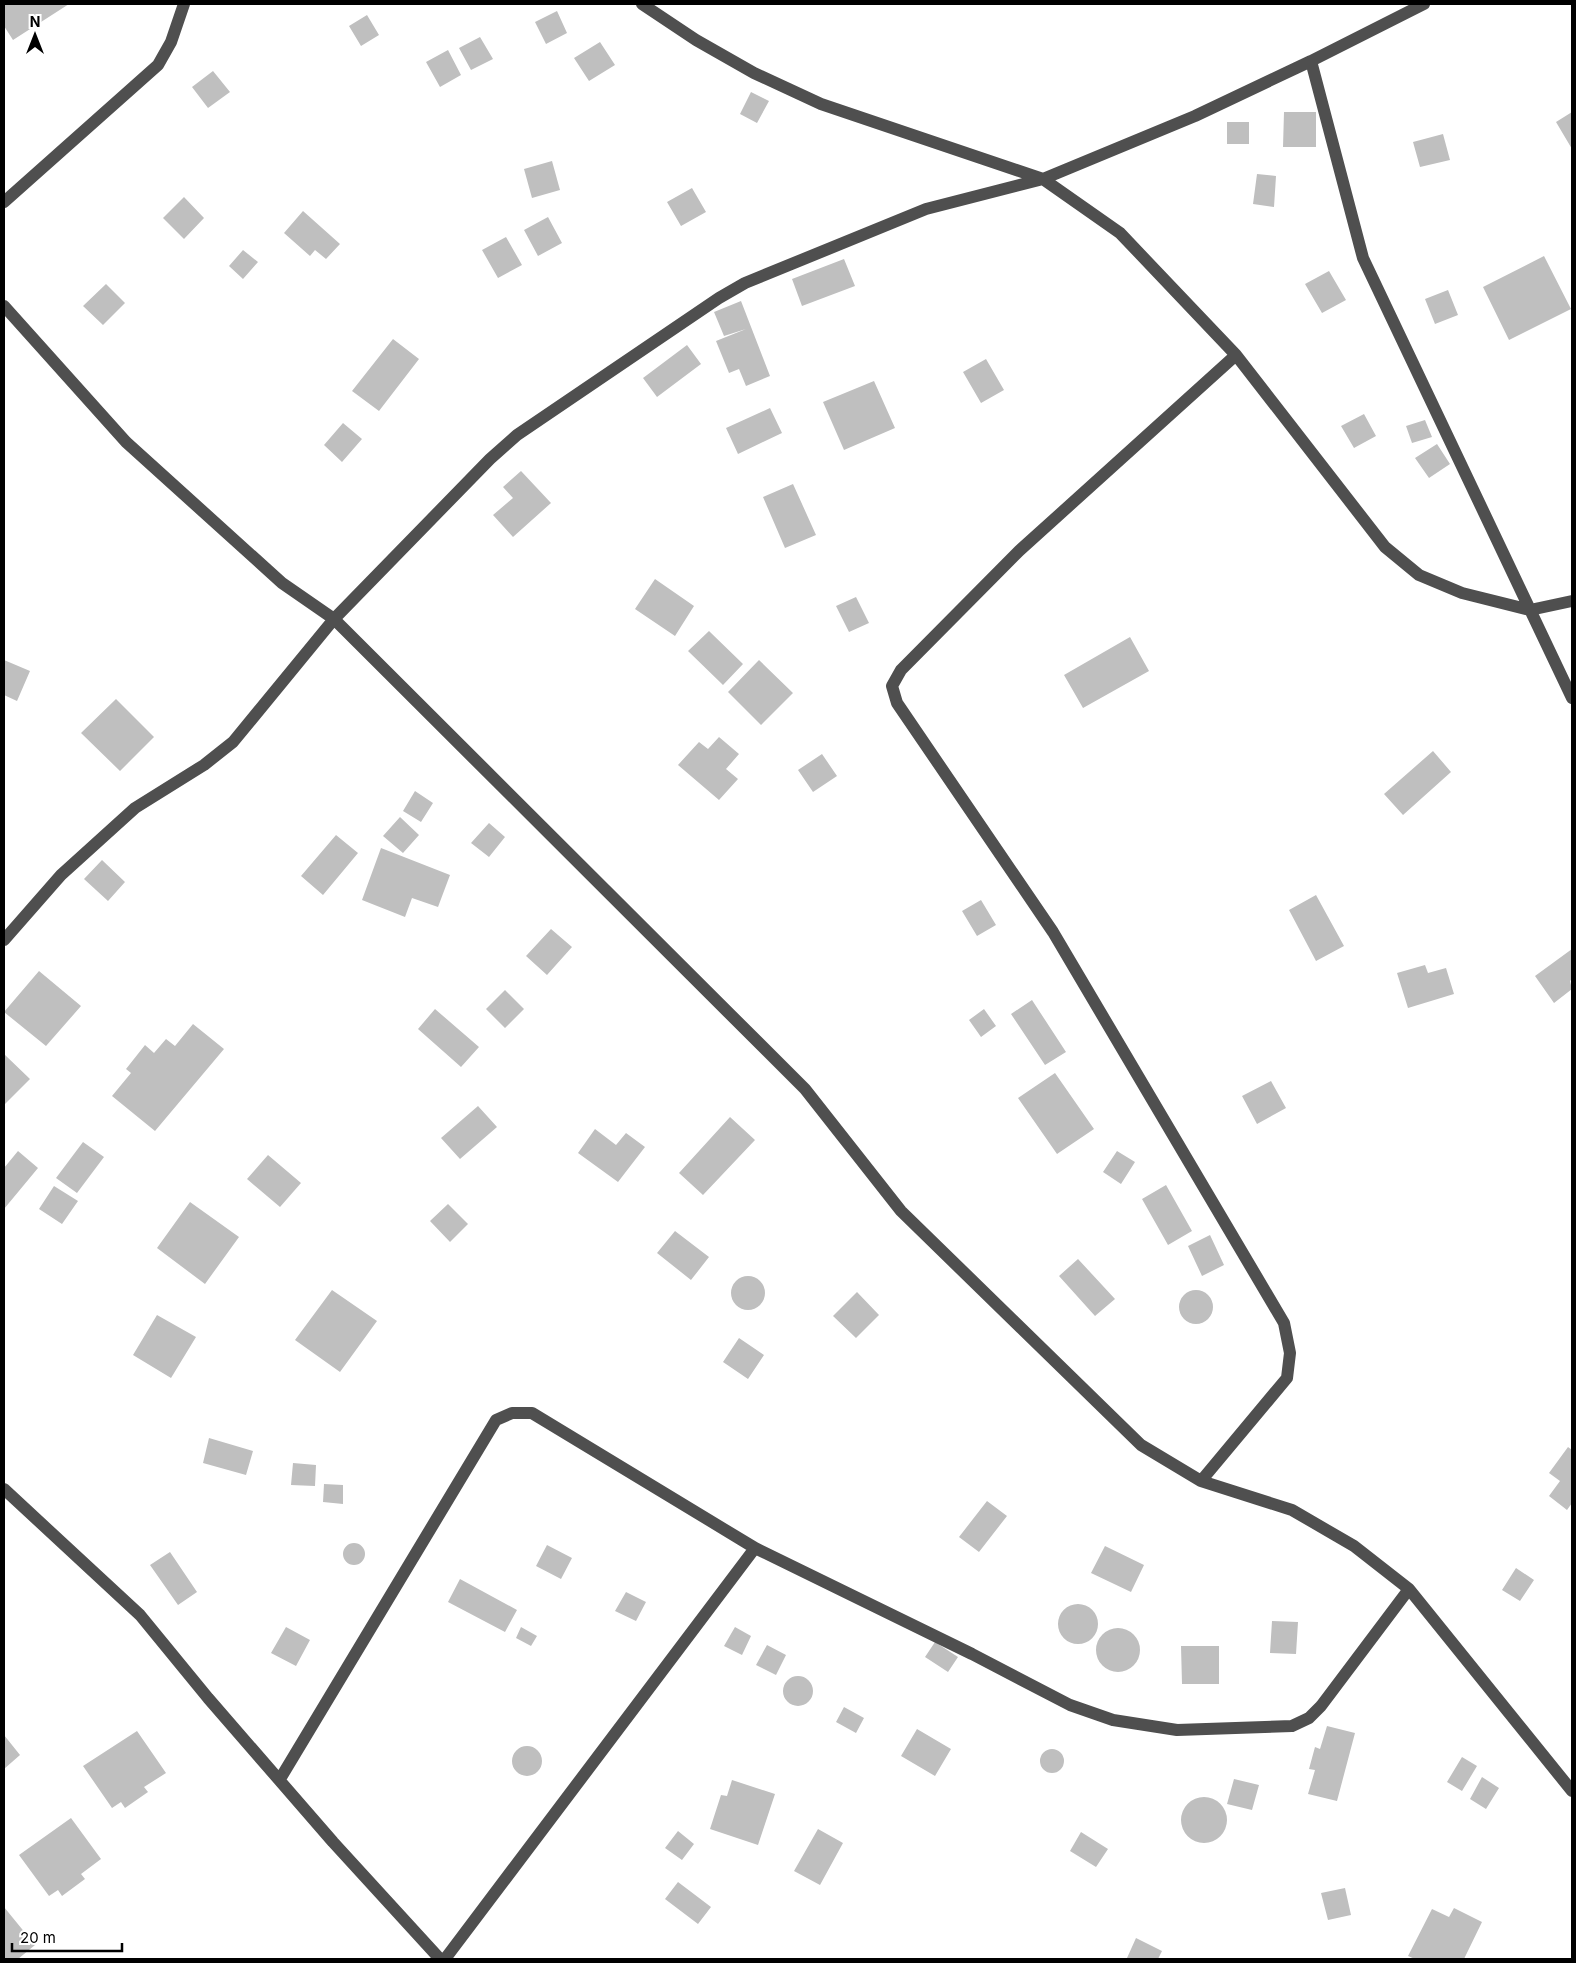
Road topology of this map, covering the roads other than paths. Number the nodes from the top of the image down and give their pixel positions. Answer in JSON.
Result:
{"nodes":[{"id":1,"x":184,"y":4,"type":"edge"},
{"id":2,"x":642,"y":4,"type":"edge"},
{"id":3,"x":1424,"y":4,"type":"edge"},
{"id":4,"x":1310,"y":61,"type":"junction"},
{"id":5,"x":1043,"y":180,"type":"junction"},
{"id":6,"x":4,"y":202,"type":"edge"},
{"id":7,"x":4,"y":306,"type":"edge"},
{"id":8,"x":1236,"y":355,"type":"junction"},
{"id":9,"x":1572,"y":601,"type":"edge"},
{"id":10,"x":1530,"y":610,"type":"junction"},
{"id":11,"x":334,"y":619,"type":"junction"},
{"id":12,"x":1572,"y":698,"type":"edge"},
{"id":13,"x":4,"y":940,"type":"edge"},
{"id":14,"x":1201,"y":1481,"type":"junction"},
{"id":15,"x":4,"y":1489,"type":"edge"},
{"id":16,"x":755,"y":1548,"type":"junction"},
{"id":17,"x":1409,"y":1589,"type":"junction"},
{"id":18,"x":280,"y":1779,"type":"junction"},
{"id":19,"x":1572,"y":1791,"type":"edge"},
{"id":20,"x":440,"y":1959,"type":"edge"},
{"id":21,"x":445,"y":1959,"type":"edge"}],
"edges":[{"from":1,"to":6,"type":"street"},
{"from":2,"to":5,"type":"street"},
{"from":3,"to":4,"type":"street"},
{"from":4,"to":5,"type":"street"},
{"from":4,"to":10,"type":"street"},
{"from":5,"to":8,"type":"street"},
{"from":5,"to":11,"type":"street"},
{"from":7,"to":11,"type":"street"},
{"from":8,"to":10,"type":"street"},
{"from":8,"to":14,"type":"street"},
{"from":9,"to":10,"type":"street"},
{"from":10,"to":12,"type":"street"},
{"from":11,"to":13,"type":"street"},
{"from":11,"to":14,"type":"street"},
{"from":14,"to":17,"type":"street"},
{"from":15,"to":18,"type":"street"},
{"from":16,"to":17,"type":"street"},
{"from":16,"to":18,"type":"street"},
{"from":16,"to":21,"type":"street"},
{"from":17,"to":19,"type":"street"},
{"from":18,"to":20,"type":"street"}]}
